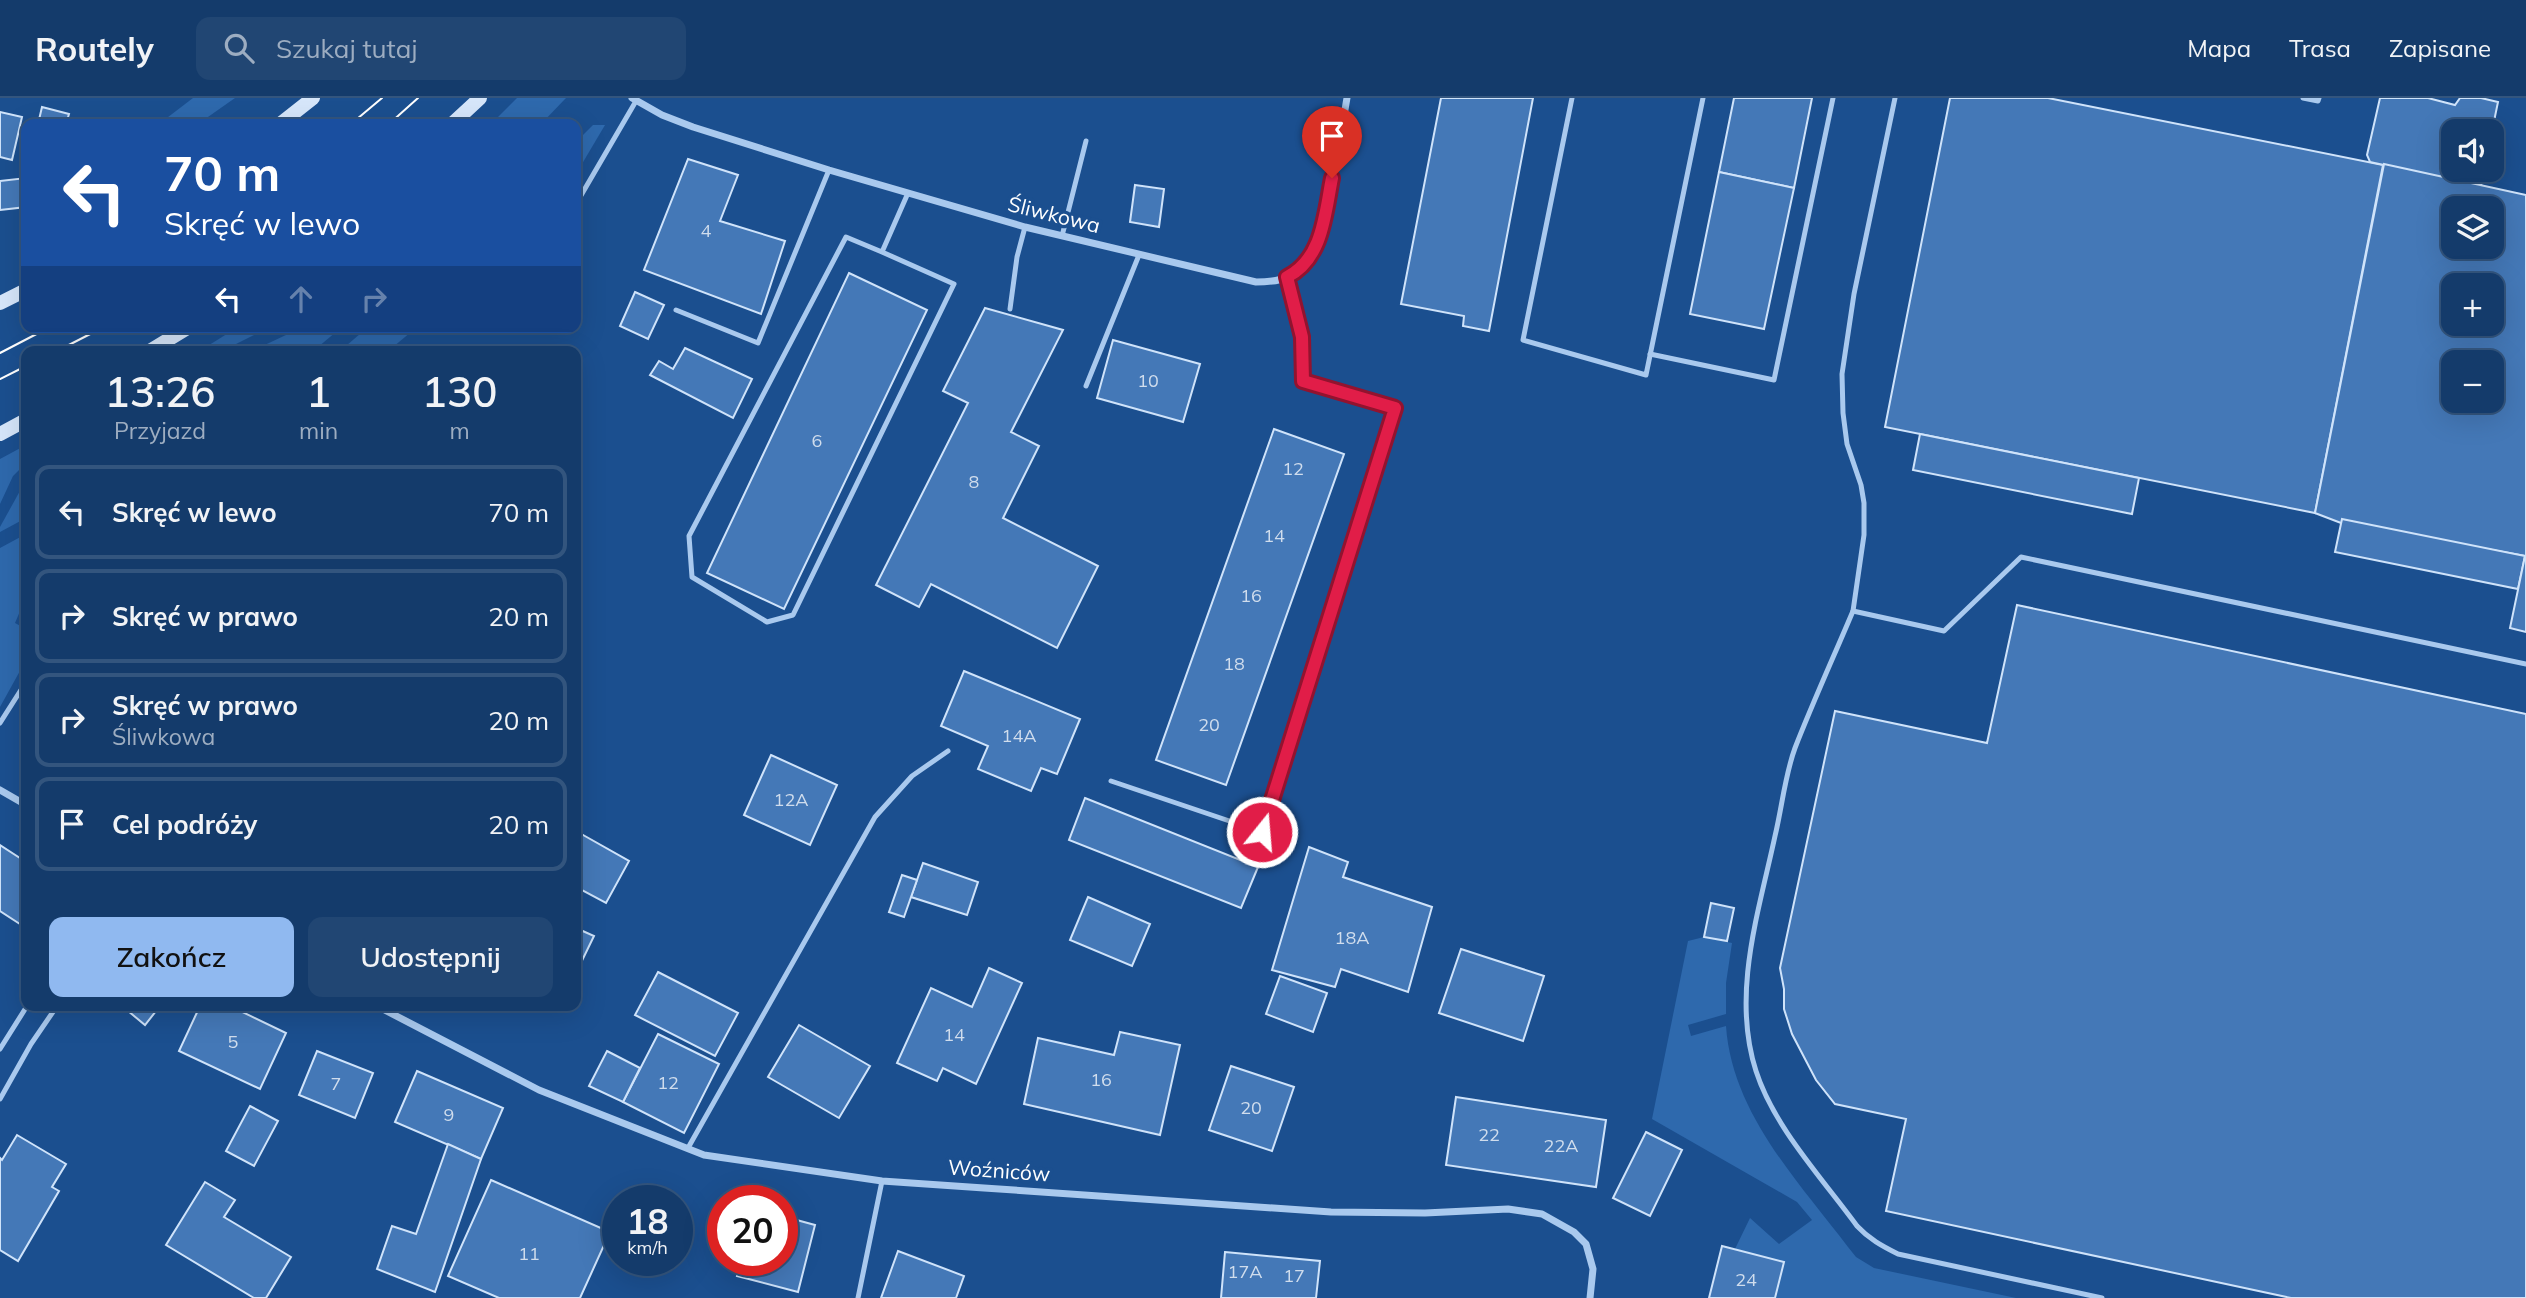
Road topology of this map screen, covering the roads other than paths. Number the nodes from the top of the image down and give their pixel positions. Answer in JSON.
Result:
{"nodes":[{"id":1,"x":313,"y":98,"type":"edge"},
{"id":2,"x":480,"y":98,"type":"edge"},
{"id":3,"x":1347,"y":98,"type":"edge"},
{"id":4,"x":1572,"y":98,"type":"edge"},
{"id":5,"x":1703,"y":98,"type":"edge"},
{"id":6,"x":1833,"y":98,"type":"edge"},
{"id":7,"x":1895,"y":98,"type":"edge"},
{"id":8,"x":2303,"y":98,"type":"edge"},
{"id":9,"x":2319,"y":98,"type":"edge"},
{"id":10,"x":634,"y":99,"type":"edge"},
{"id":11,"x":286,"y":119,"type":"edge"},
{"id":12,"x":457,"y":119,"type":"edge"},
{"id":13,"x":1086,"y":141,"type":"dead end"},
{"id":14,"x":829,"y":170,"type":"junction"},
{"id":15,"x":908,"y":193,"type":"junction"},
{"id":16,"x":581,"y":195,"type":"edge"},
{"id":17,"x":1025,"y":227,"type":"junction"},
{"id":18,"x":1062,"y":236,"type":"junction"},
{"id":19,"x":883,"y":252,"type":"junction"},
{"id":20,"x":1139,"y":255,"type":"junction"},
{"id":21,"x":1287,"y":277,"type":"junction"},
{"id":22,"x":21,"y":292,"type":"edge"},
{"id":23,"x":0,"y":303,"type":"edge"},
{"id":24,"x":1010,"y":309,"type":"dead end"},
{"id":25,"x":676,"y":310,"type":"dead end"},
{"id":26,"x":178,"y":333,"type":"edge"},
{"id":27,"x":158,"y":346,"type":"edge"},
{"id":28,"x":1650,"y":354,"type":"junction"},
{"id":29,"x":1086,"y":386,"type":"dead end"},
{"id":30,"x":21,"y":423,"type":"edge"},
{"id":31,"x":0,"y":434,"type":"edge"},
{"id":32,"x":1853,"y":611,"type":"junction"},
{"id":33,"x":2526,"y":664,"type":"edge"},
{"id":34,"x":21,"y":690,"type":"edge"},
{"id":35,"x":0,"y":723,"type":"edge"},
{"id":36,"x":948,"y":751,"type":"dead end"},
{"id":37,"x":1111,"y":781,"type":"dead end"},
{"id":38,"x":0,"y":790,"type":"edge"},
{"id":39,"x":21,"y":802,"type":"edge"},
{"id":40,"x":24,"y":1011,"type":"edge"},
{"id":41,"x":54,"y":1011,"type":"edge"},
{"id":42,"x":387,"y":1011,"type":"edge"},
{"id":43,"x":0,"y":1049,"type":"edge"},
{"id":44,"x":0,"y":1099,"type":"edge"},
{"id":45,"x":688,"y":1148,"type":"junction"},
{"id":46,"x":882,"y":1181,"type":"junction"},
{"id":47,"x":858,"y":1298,"type":"edge"},
{"id":48,"x":1590,"y":1298,"type":"edge"},
{"id":49,"x":2102,"y":1298,"type":"edge"}],
"edges":[{"from":1,"to":11,"type":"main road"},
{"from":2,"to":12,"type":"main road"},
{"from":3,"to":21,"type":"street"},
{"from":4,"to":28,"type":"lane"},
{"from":5,"to":28,"type":"lane"},
{"from":6,"to":28,"type":"lane"},
{"from":7,"to":32,"type":"lane"},
{"from":8,"to":9,"type":"lane"},
{"from":10,"to":14,"type":"street","name":"Śliwkowa"},
{"from":10,"to":16,"type":"lane"},
{"from":13,"to":18,"type":"lane"},
{"from":14,"to":15,"type":"street","name":"Śliwkowa"},
{"from":14,"to":25,"type":"lane"},
{"from":15,"to":17,"type":"street","name":"Śliwkowa"},
{"from":15,"to":19,"type":"lane"},
{"from":17,"to":18,"type":"street","name":"Śliwkowa"},
{"from":17,"to":24,"type":"lane"},
{"from":18,"to":20,"type":"street","name":"Śliwkowa"},
{"from":19,"to":19,"type":"lane"},
{"from":20,"to":21,"type":"street","name":"Śliwkowa"},
{"from":20,"to":29,"type":"lane"},
{"from":21,"to":37,"type":"lane"},
{"from":22,"to":23,"type":"main road"},
{"from":26,"to":27,"type":"main road"},
{"from":30,"to":31,"type":"main road"},
{"from":32,"to":33,"type":"lane"},
{"from":32,"to":49,"type":"lane"},
{"from":34,"to":35,"type":"lane"},
{"from":36,"to":45,"type":"lane"},
{"from":38,"to":39,"type":"street"},
{"from":40,"to":43,"type":"lane"},
{"from":41,"to":44,"type":"lane"},
{"from":42,"to":45,"type":"street","name":"Woźniców"},
{"from":45,"to":46,"type":"street","name":"Woźniców"},
{"from":46,"to":47,"type":"lane"},
{"from":46,"to":48,"type":"street","name":"Woźniców"}]}
